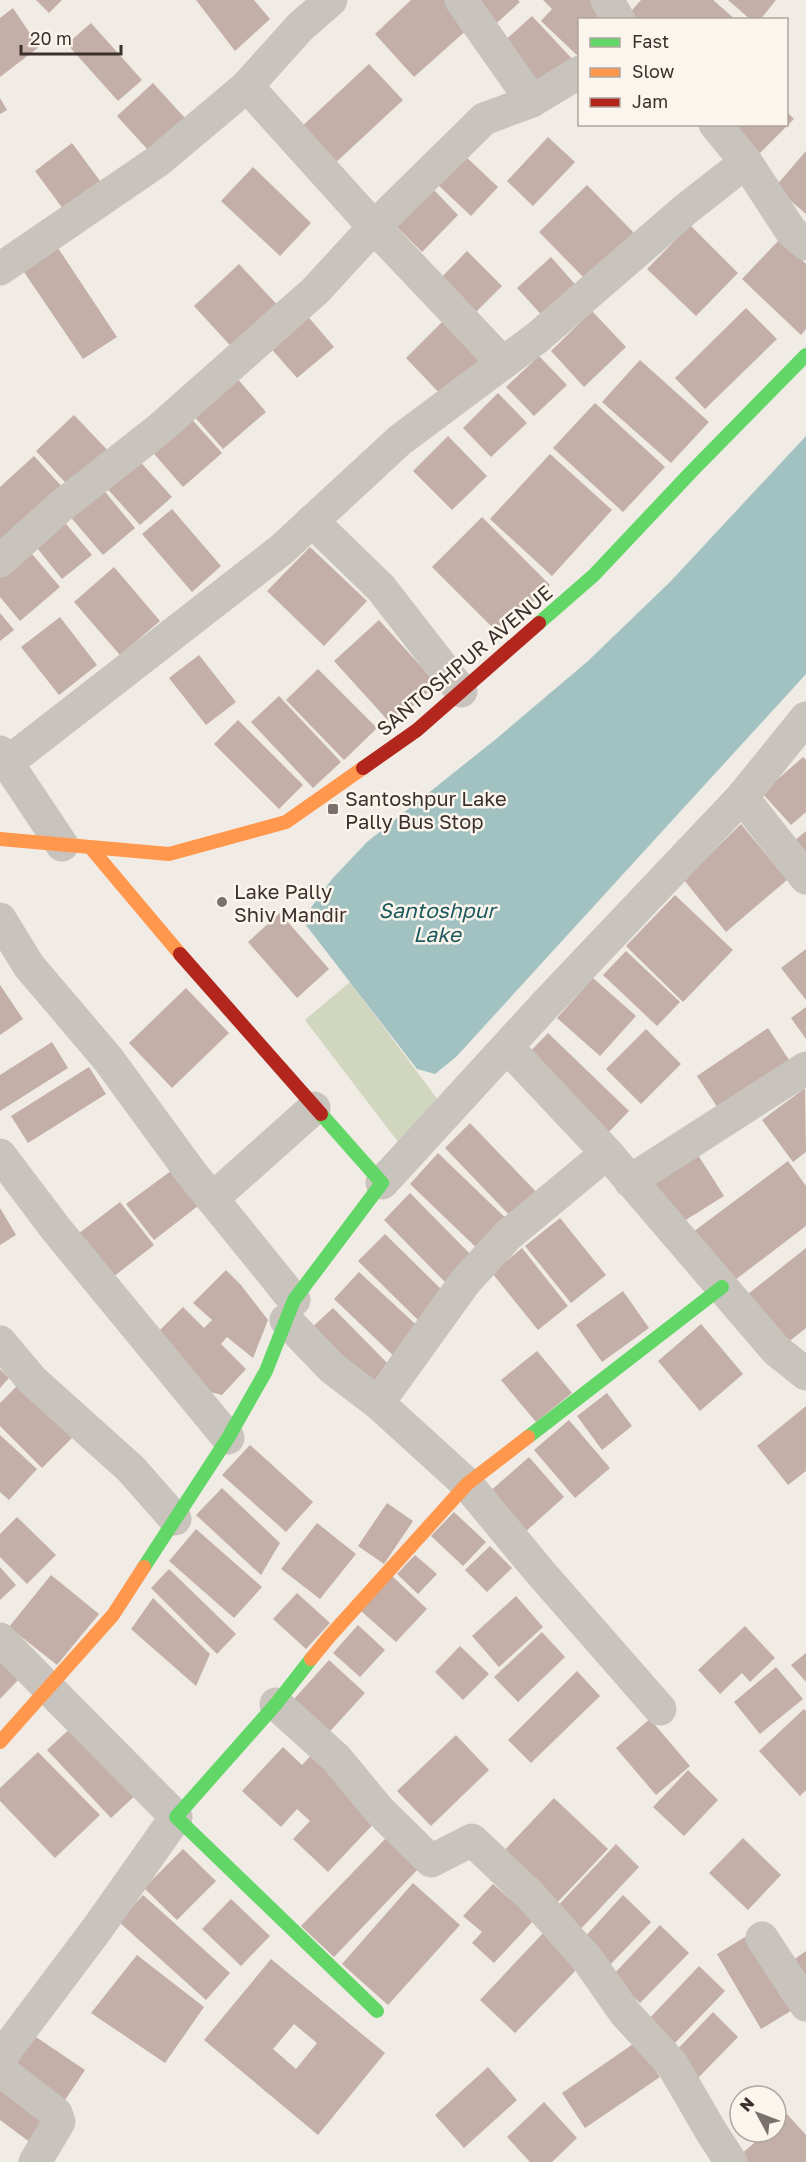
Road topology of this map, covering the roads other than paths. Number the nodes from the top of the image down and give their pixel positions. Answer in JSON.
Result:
{"nodes":[{"id":1,"x":331,"y":0,"type":"edge"},
{"id":2,"x":461,"y":0,"type":"edge"},
{"id":3,"x":607,"y":0,"type":"edge"},
{"id":4,"x":618,"y":18,"type":"edge"},
{"id":5,"x":578,"y":73,"type":"edge"},
{"id":6,"x":247,"y":86,"type":"junction"},
{"id":7,"x":532,"y":101,"type":"junction"},
{"id":8,"x":717,"y":126,"type":"edge"},
{"id":9,"x":746,"y":162,"type":"junction"},
{"id":10,"x":374,"y":226,"type":"junction"},
{"id":11,"x":806,"y":244,"type":"edge"},
{"id":12,"x":3,"y":256,"type":"edge"},
{"id":13,"x":806,"y":355,"type":"edge"},
{"id":14,"x":503,"y":363,"type":"junction"},
{"id":15,"x":312,"y":521,"type":"junction"},
{"id":16,"x":0,"y":561,"type":"edge"},
{"id":17,"x":461,"y":691,"type":"junction"},
{"id":18,"x":803,"y":730,"type":"edge"},
{"id":19,"x":4,"y":757,"type":"edge"},
{"id":20,"x":742,"y":797,"type":"junction"},
{"id":21,"x":0,"y":839,"type":"edge"},
{"id":22,"x":76,"y":846,"type":"junction"},
{"id":23,"x":806,"y":878,"type":"edge"},
{"id":24,"x":0,"y":919,"type":"edge"},
{"id":25,"x":507,"y":1047,"type":"junction"},
{"id":26,"x":806,"y":1068,"type":"edge"},
{"id":27,"x":314,"y":1108,"type":"junction"},
{"id":28,"x":607,"y":1154,"type":"junction"},
{"id":29,"x":0,"y":1155,"type":"edge"},
{"id":30,"x":630,"y":1181,"type":"junction"},
{"id":31,"x":382,"y":1183,"type":"junction"},
{"id":32,"x":212,"y":1199,"type":"junction"},
{"id":33,"x":722,"y":1287,"type":"junction"},
{"id":34,"x":290,"y":1310,"type":"junction"},
{"id":35,"x":0,"y":1342,"type":"edge"},
{"id":36,"x":806,"y":1374,"type":"edge"},
{"id":37,"x":378,"y":1403,"type":"junction"},
{"id":38,"x":228,"y":1438,"type":"junction"},
{"id":39,"x":467,"y":1484,"type":"junction"},
{"id":40,"x":175,"y":1519,"type":"junction"},
{"id":41,"x":0,"y":1639,"type":"edge"},
{"id":42,"x":49,"y":1687,"type":"junction"},
{"id":43,"x":276,"y":1704,"type":"junction"},
{"id":44,"x":660,"y":1709,"type":"dead end"},
{"id":45,"x":0,"y":1742,"type":"edge"},
{"id":46,"x":176,"y":1817,"type":"junction"},
{"id":47,"x":762,"y":1938,"type":"dead end"},
{"id":48,"x":806,"y":2005,"type":"edge"},
{"id":49,"x":377,"y":2011,"type":"dead end"},
{"id":50,"x":0,"y":2058,"type":"edge"},
{"id":51,"x":0,"y":2070,"type":"edge"},
{"id":52,"x":35,"y":2162,"type":"edge"},
{"id":53,"x":732,"y":2162,"type":"edge"}],
"edges":[{"from":1,"to":6,"type":"street"},
{"from":2,"to":7,"type":"street"},
{"from":3,"to":4,"type":"street"},
{"from":5,"to":7,"type":"street"},
{"from":6,"to":10,"type":"street"},
{"from":6,"to":12,"type":"street"},
{"from":7,"to":10,"type":"street"},
{"from":8,"to":9,"type":"street"},
{"from":9,"to":11,"type":"street"},
{"from":9,"to":14,"type":"street"},
{"from":10,"to":14,"type":"street"},
{"from":10,"to":16,"type":"street"},
{"from":13,"to":17,"type":"street","name":"SANTOSHPUR AVENUE"},
{"from":14,"to":15,"type":"street"},
{"from":15,"to":17,"type":"street"},
{"from":15,"to":19,"type":"street"},
{"from":17,"to":22,"type":"street","name":"SANTOSHPUR AVENUE"},
{"from":18,"to":20,"type":"street"},
{"from":19,"to":22,"type":"street"},
{"from":20,"to":23,"type":"street"},
{"from":20,"to":25,"type":"street"},
{"from":21,"to":22,"type":"street","name":"SANTOSHPUR AVENUE"},
{"from":22,"to":27,"type":"street"},
{"from":24,"to":32,"type":"street"},
{"from":25,"to":28,"type":"street"},
{"from":25,"to":31,"type":"street"},
{"from":26,"to":30,"type":"street"},
{"from":27,"to":31,"type":"street"},
{"from":27,"to":32,"type":"street"},
{"from":28,"to":30,"type":"street"},
{"from":28,"to":37,"type":"street"},
{"from":29,"to":38,"type":"street"},
{"from":30,"to":33,"type":"street"},
{"from":31,"to":34,"type":"street"},
{"from":32,"to":34,"type":"street"},
{"from":33,"to":36,"type":"street"},
{"from":33,"to":39,"type":"street"},
{"from":34,"to":37,"type":"street"},
{"from":34,"to":38,"type":"street"},
{"from":35,"to":40,"type":"street"},
{"from":37,"to":39,"type":"street"},
{"from":38,"to":40,"type":"street"},
{"from":39,"to":43,"type":"street"},
{"from":39,"to":44,"type":"street"},
{"from":40,"to":42,"type":"street"},
{"from":41,"to":42,"type":"street"},
{"from":42,"to":45,"type":"street"},
{"from":42,"to":46,"type":"street"},
{"from":43,"to":46,"type":"street"},
{"from":43,"to":53,"type":"street"},
{"from":46,"to":49,"type":"street"},
{"from":46,"to":50,"type":"street"},
{"from":47,"to":48,"type":"street"},
{"from":51,"to":52,"type":"street"}]}
